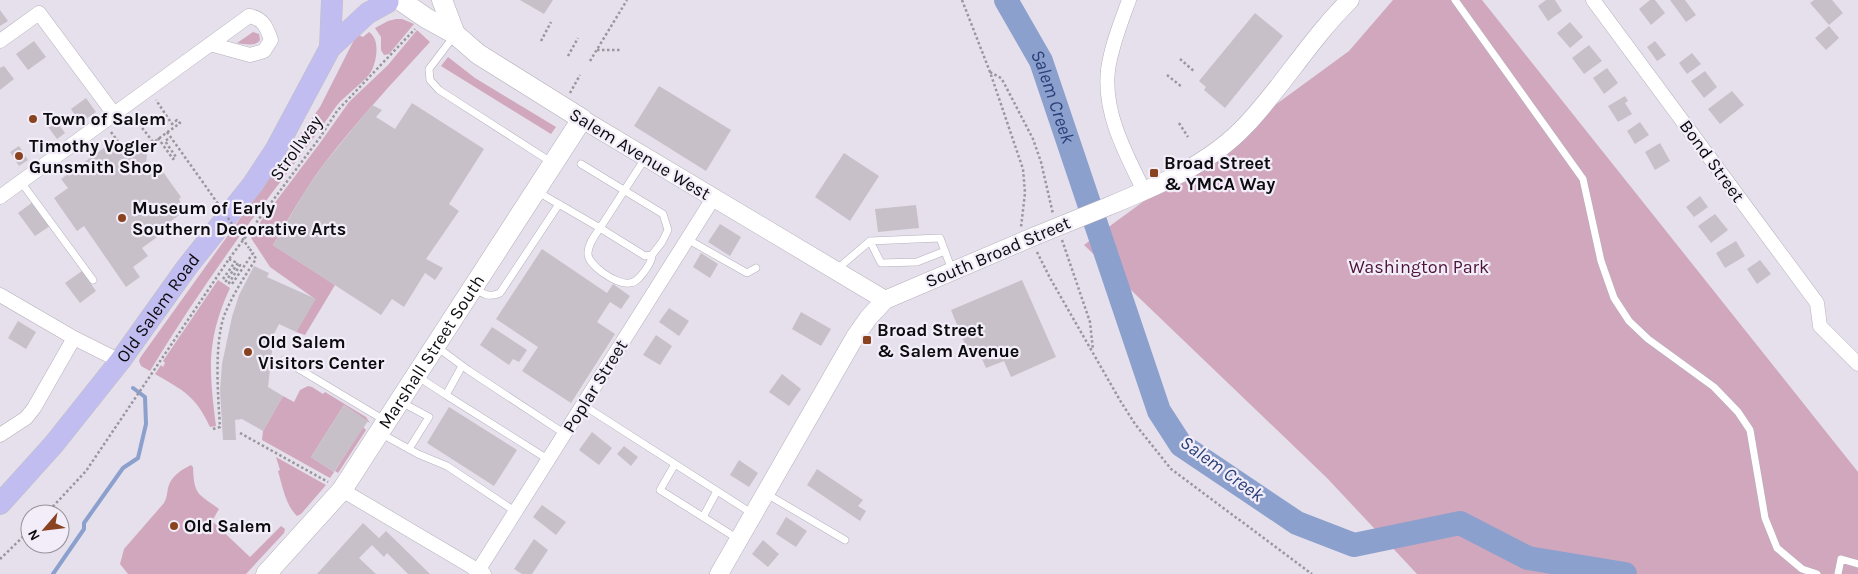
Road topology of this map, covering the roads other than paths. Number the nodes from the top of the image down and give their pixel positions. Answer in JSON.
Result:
{"nodes":[{"id":1,"x":332,"y":0,"type":"edge"},
{"id":2,"x":442,"y":0,"type":"edge"},
{"id":3,"x":1129,"y":0,"type":"edge"},
{"id":4,"x":1350,"y":0,"type":"edge"},
{"id":5,"x":1455,"y":0,"type":"edge"},
{"id":6,"x":1593,"y":0,"type":"edge"},
{"id":7,"x":389,"y":1,"type":"edge"},
{"id":8,"x":455,"y":34,"type":"junction"},
{"id":9,"x":0,"y":41,"type":"edge"},
{"id":10,"x":210,"y":44,"type":"dead end"},
{"id":11,"x":330,"y":48,"type":"junction"},
{"id":12,"x":119,"y":110,"type":"junction"},
{"id":13,"x":582,"y":119,"type":"junction"},
{"id":14,"x":646,"y":157,"type":"junction"},
{"id":15,"x":554,"y":163,"type":"junction"},
{"id":16,"x":581,"y":164,"type":"dead end"},
{"id":17,"x":21,"y":182,"type":"junction"},
{"id":18,"x":625,"y":190,"type":"junction"},
{"id":19,"x":536,"y":191,"type":"junction"},
{"id":20,"x":1144,"y":192,"type":"junction"},
{"id":21,"x":0,"y":197,"type":"edge"},
{"id":22,"x":714,"y":197,"type":"junction"},
{"id":23,"x":559,"y":204,"type":"junction"},
{"id":24,"x":600,"y":228,"type":"junction"},
{"id":25,"x":687,"y":239,"type":"junction"},
{"id":26,"x":870,"y":241,"type":"junction"},
{"id":27,"x":945,"y":251,"type":"junction"},
{"id":28,"x":652,"y":255,"type":"junction"},
{"id":29,"x":756,"y":268,"type":"dead end"},
{"id":30,"x":836,"y":270,"type":"junction"},
{"id":31,"x":953,"y":272,"type":"junction"},
{"id":32,"x":94,"y":280,"type":"dead end"},
{"id":33,"x":473,"y":288,"type":"junction"},
{"id":34,"x":0,"y":295,"type":"edge"},
{"id":35,"x":885,"y":300,"type":"junction"},
{"id":36,"x":74,"y":338,"type":"junction"},
{"id":37,"x":436,"y":346,"type":"junction"},
{"id":38,"x":284,"y":360,"type":"dead end"},
{"id":39,"x":120,"y":361,"type":"junction"},
{"id":40,"x":1858,"y":364,"type":"edge"},
{"id":41,"x":462,"y":366,"type":"junction"},
{"id":42,"x":416,"y":375,"type":"junction"},
{"id":43,"x":446,"y":395,"type":"junction"},
{"id":44,"x":400,"y":401,"type":"junction"},
{"id":45,"x":583,"y":405,"type":"junction"},
{"id":46,"x":383,"y":427,"type":"junction"},
{"id":47,"x":565,"y":434,"type":"junction"},
{"id":48,"x":0,"y":435,"type":"edge"},
{"id":49,"x":409,"y":449,"type":"junction"},
{"id":50,"x":549,"y":460,"type":"junction"},
{"id":51,"x":675,"y":464,"type":"junction"},
{"id":52,"x":337,"y":487,"type":"junction"},
{"id":53,"x":717,"y":491,"type":"junction"},
{"id":54,"x":765,"y":493,"type":"junction"},
{"id":55,"x":0,"y":504,"type":"edge"},
{"id":56,"x":516,"y":512,"type":"junction"},
{"id":57,"x":754,"y":514,"type":"junction"},
{"id":58,"x":703,"y":517,"type":"junction"},
{"id":59,"x":739,"y":540,"type":"junction"},
{"id":60,"x":845,"y":540,"type":"dead end"},
{"id":61,"x":1858,"y":564,"type":"edge"},
{"id":62,"x":480,"y":573,"type":"edge"},
{"id":63,"x":266,"y":574,"type":"edge"},
{"id":64,"x":719,"y":574,"type":"edge"},
{"id":65,"x":1817,"y":574,"type":"edge"},
{"id":66,"x":1838,"y":574,"type":"edge"}],
"edges":[{"from":1,"to":11,"type":"main road","name":"Old Salem Road"},
{"from":2,"to":8,"type":"main road"},
{"from":3,"to":20,"type":"street"},
{"from":4,"to":20,"type":"street","name":"South Broad Street"},
{"from":5,"to":65,"type":"lane"},
{"from":6,"to":40,"type":"street","name":"Bond Street"},
{"from":7,"to":8,"type":"main road","name":"Salem Avenue West"},
{"from":7,"to":11,"type":"main road","name":"Old Salem Road"},
{"from":8,"to":13,"type":"main road","name":"Salem Avenue West"},
{"from":8,"to":15,"type":"lane"},
{"from":9,"to":12,"type":"street"},
{"from":10,"to":12,"type":"street"},
{"from":11,"to":39,"type":"main road","name":"Old Salem Road"},
{"from":12,"to":17,"type":"street"},
{"from":13,"to":14,"type":"street","name":"Salem Avenue West"},
{"from":13,"to":15,"type":"main road","name":"Marshall Street South"},
{"from":14,"to":18,"type":"lane"},
{"from":14,"to":22,"type":"street","name":"Salem Avenue West"},
{"from":15,"to":19,"type":"main road","name":"Marshall Street South"},
{"from":16,"to":18,"type":"lane"},
{"from":17,"to":21,"type":"street"},
{"from":17,"to":32,"type":"lane"},
{"from":18,"to":24,"type":"lane"},
{"from":18,"to":28,"type":"lane"},
{"from":19,"to":23,"type":"lane"},
{"from":19,"to":33,"type":"main road","name":"Marshall Street South"},
{"from":20,"to":31,"type":"street","name":"South Broad Street","bridge":true},
{"from":22,"to":25,"type":"street","name":"Poplar Street"},
{"from":22,"to":30,"type":"street","name":"Salem Avenue West"},
{"from":23,"to":24,"type":"lane"},
{"from":23,"to":33,"type":"lane"},
{"from":24,"to":28,"type":"lane"},
{"from":24,"to":28,"type":"lane"},
{"from":25,"to":29,"type":"lane"},
{"from":25,"to":45,"type":"street","name":"Poplar Street"},
{"from":26,"to":27,"type":"lane"},
{"from":26,"to":27,"type":"lane"},
{"from":26,"to":30,"type":"lane"},
{"from":27,"to":31,"type":"lane"},
{"from":30,"to":35,"type":"street","name":"Salem Avenue West"},
{"from":31,"to":35,"type":"street","name":"South Broad Street"},
{"from":33,"to":37,"type":"main road","name":"Marshall Street South"},
{"from":34,"to":36,"type":"street"},
{"from":35,"to":54,"type":"street","name":"South Broad Street"},
{"from":36,"to":39,"type":"street"},
{"from":36,"to":48,"type":"street"},
{"from":37,"to":41,"type":"lane"},
{"from":37,"to":42,"type":"main road","name":"Marshall Street South"},
{"from":38,"to":46,"type":"lane"},
{"from":39,"to":55,"type":"main road","name":"Old Salem Road"},
{"from":41,"to":43,"type":"lane"},
{"from":41,"to":47,"type":"lane"},
{"from":42,"to":43,"type":"lane"},
{"from":42,"to":44,"type":"main road","name":"Marshall Street South"},
{"from":43,"to":50,"type":"lane"},
{"from":44,"to":46,"type":"main road","name":"Marshall Street South"},
{"from":44,"to":49,"type":"lane"},
{"from":45,"to":47,"type":"street","name":"Poplar Street"},
{"from":45,"to":51,"type":"lane"},
{"from":46,"to":49,"type":"lane"},
{"from":46,"to":52,"type":"main road","name":"Marshall Street South"},
{"from":47,"to":50,"type":"street","name":"Poplar Street"},
{"from":49,"to":56,"type":"lane"},
{"from":50,"to":56,"type":"street","name":"Poplar Street"},
{"from":51,"to":53,"type":"lane"},
{"from":51,"to":58,"type":"lane"},
{"from":52,"to":62,"type":"street"},
{"from":52,"to":63,"type":"main road","name":"Marshall Street South"},
{"from":53,"to":57,"type":"lane"},
{"from":53,"to":58,"type":"lane"},
{"from":54,"to":57,"type":"street","name":"South Broad Street"},
{"from":54,"to":60,"type":"lane"},
{"from":56,"to":62,"type":"street","name":"Poplar Street"},
{"from":57,"to":59,"type":"street","name":"South Broad Street"},
{"from":58,"to":59,"type":"lane"},
{"from":59,"to":64,"type":"street","name":"South Broad Street"},
{"from":61,"to":66,"type":"lane"}]}
